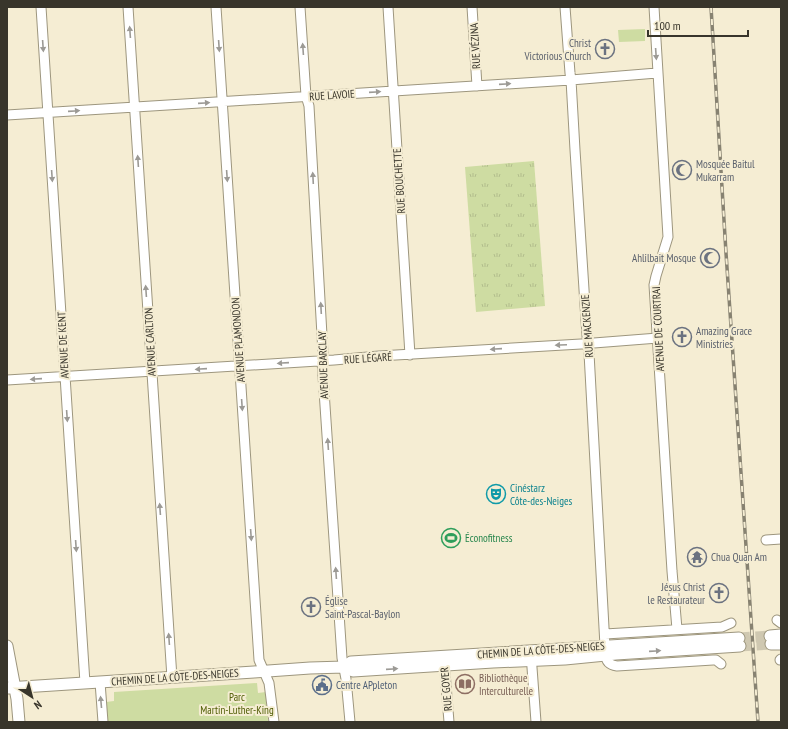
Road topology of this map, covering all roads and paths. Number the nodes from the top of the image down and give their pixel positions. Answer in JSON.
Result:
{"nodes":[{"id":1,"x":40,"y":7,"type":"edge"},
{"id":2,"x":128,"y":7,"type":"edge"},
{"id":3,"x":216,"y":7,"type":"edge"},
{"id":4,"x":300,"y":7,"type":"edge"},
{"id":5,"x":388,"y":7,"type":"edge"},
{"id":6,"x":472,"y":7,"type":"edge"},
{"id":7,"x":565,"y":7,"type":"edge"},
{"id":8,"x":654,"y":7,"type":"edge"},
{"id":9,"x":657,"y":73,"type":"junction"},
{"id":10,"x":571,"y":80,"type":"junction"},
{"id":11,"x":477,"y":86,"type":"junction"},
{"id":12,"x":393,"y":91,"type":"junction"},
{"id":13,"x":306,"y":96,"type":"junction"},
{"id":14,"x":223,"y":102,"type":"junction"},
{"id":15,"x":134,"y":107,"type":"junction"},
{"id":16,"x":48,"y":112,"type":"junction"},
{"id":17,"x":7,"y":115,"type":"edge"},
{"id":18,"x":658,"y":338,"type":"junction"},
{"id":19,"x":588,"y":343,"type":"junction"},
{"id":20,"x":410,"y":355,"type":"junction"},
{"id":21,"x":322,"y":361,"type":"junction"},
{"id":22,"x":240,"y":366,"type":"junction"},
{"id":23,"x":151,"y":372,"type":"junction"},
{"id":24,"x":65,"y":377,"type":"junction"},
{"id":25,"x":7,"y":380,"type":"edge"},
{"id":26,"x":781,"y":539,"type":"edge"},
{"id":27,"x":766,"y":540,"type":"dead end"},
{"id":28,"x":731,"y":623,"type":"dead end"},
{"id":29,"x":677,"y":629,"type":"junction"},
{"id":30,"x":604,"y":634,"type":"junction"},
{"id":31,"x":739,"y":642,"type":"tunnel mouth"},
{"id":32,"x":7,"y":646,"type":"edge"},
{"id":33,"x":605,"y":650,"type":"junction"},
{"id":34,"x":531,"y":656,"type":"junction"},
{"id":35,"x":444,"y":661,"type":"junction"},
{"id":36,"x":720,"y":664,"type":"dead end"},
{"id":37,"x":344,"y":667,"type":"junction"},
{"id":38,"x":264,"y":671,"type":"junction"},
{"id":39,"x":172,"y":678,"type":"junction"},
{"id":40,"x":100,"y":682,"type":"junction"},
{"id":41,"x":85,"y":683,"type":"junction"},
{"id":42,"x":11,"y":687,"type":"edge"},
{"id":43,"x":19,"y":722,"type":"edge"},
{"id":44,"x":103,"y":722,"type":"edge"},
{"id":45,"x":274,"y":722,"type":"edge"},
{"id":46,"x":350,"y":722,"type":"edge"},
{"id":47,"x":449,"y":722,"type":"edge"},
{"id":48,"x":536,"y":722,"type":"edge"}],
"edges":[{"from":1,"to":16,"type":"street","name":"AVENUE DE KENT","one_way":true},
{"from":15,"to":2,"type":"street","name":"AVENUE CARLTON","one_way":true},
{"from":3,"to":14,"type":"street","name":"AVENUE PLAMONDON","one_way":true},
{"from":13,"to":4,"type":"street","name":"AVENUE BARCLAY","one_way":true},
{"from":5,"to":12,"type":"street","name":"RUE BOUCHETTE"},
{"from":6,"to":11,"type":"street","name":"RUE VÉZINA"},
{"from":7,"to":10,"type":"street","name":"RUE MACKENZIE"},
{"from":8,"to":9,"type":"street","name":"AVENUE DE COURTRAI","one_way":true},
{"from":9,"to":10,"type":"street","name":"RUE LAVOIE"},
{"from":9,"to":18,"type":"street","name":"AVENUE DE COURTRAI"},
{"from":11,"to":10,"type":"street","name":"RUE LAVOIE","one_way":true},
{"from":10,"to":19,"type":"street","name":"RUE MACKENZIE"},
{"from":11,"to":12,"type":"street","name":"RUE LAVOIE"},
{"from":13,"to":12,"type":"street","name":"RUE LAVOIE","one_way":true},
{"from":12,"to":20,"type":"street","name":"RUE BOUCHETTE"},
{"from":13,"to":14,"type":"street","name":"RUE LAVOIE"},
{"from":21,"to":13,"type":"street","name":"AVENUE BARCLAY","one_way":true},
{"from":15,"to":14,"type":"street","name":"RUE LAVOIE","one_way":true},
{"from":14,"to":22,"type":"street","name":"AVENUE PLAMONDON","one_way":true},
{"from":16,"to":15,"type":"street","name":"RUE LAVOIE","one_way":true},
{"from":23,"to":15,"type":"street","name":"AVENUE CARLTON","one_way":true},
{"from":16,"to":17,"type":"street","name":"RUE LAVOIE"},
{"from":16,"to":24,"type":"street","name":"AVENUE DE KENT","one_way":true},
{"from":18,"to":19,"type":"street","name":"RUE LÉGARÉ"},
{"from":18,"to":29,"type":"street","name":"AVENUE DE COURTRAI"},
{"from":19,"to":20,"type":"street","name":"RUE LÉGARÉ","one_way":true},
{"from":19,"to":30,"type":"street","name":"RUE MACKENZIE"},
{"from":20,"to":21,"type":"street","name":"RUE LÉGARÉ"},
{"from":21,"to":22,"type":"street","name":"RUE LÉGARÉ","one_way":true},
{"from":37,"to":21,"type":"street","name":"AVENUE BARCLAY","one_way":true},
{"from":22,"to":23,"type":"street","name":"RUE LÉGARÉ","one_way":true},
{"from":22,"to":38,"type":"street","name":"AVENUE PLAMONDON","one_way":true},
{"from":23,"to":24,"type":"street","name":"RUE LÉGARÉ"},
{"from":39,"to":23,"type":"street","name":"AVENUE CARLTON","one_way":true},
{"from":24,"to":25,"type":"street","name":"RUE LÉGARÉ","one_way":true},
{"from":24,"to":41,"type":"street","name":"AVENUE DE KENT","one_way":true},
{"from":26,"to":27,"type":"street"},
{"from":28,"to":29,"type":"street","name":"CHEMIN DE LA CÔTE-DES-NEIGES"},
{"from":29,"to":30,"type":"street","name":"CHEMIN DE LA CÔTE-DES-NEIGES"},
{"from":30,"to":33,"type":"street","name":"RUE MACKENZIE"},
{"from":31,"to":33,"type":"main road","name":"CHEMIN DE LA CÔTE-DES-NEIGES"},
{"from":32,"to":42,"type":"main road"},
{"from":33,"to":34,"type":"main road","name":"CHEMIN DE LA CÔTE-DES-NEIGES"},
{"from":33,"to":36,"type":"street","name":"CHEMIN DE LA CÔTE-DES-NEIGES"},
{"from":34,"to":35,"type":"main road","name":"CHEMIN DE LA CÔTE-DES-NEIGES"},
{"from":34,"to":48,"type":"street"},
{"from":35,"to":37,"type":"main road","name":"CHEMIN DE LA CÔTE-DES-NEIGES"},
{"from":35,"to":47,"type":"street","name":"RUE GOYER"},
{"from":37,"to":38,"type":"main road","name":"CHEMIN DE LA CÔTE-DES-NEIGES"},
{"from":37,"to":46,"type":"street","name":"AVENUE BARCLAY"},
{"from":38,"to":39,"type":"main road","name":"CHEMIN DE LA CÔTE-DES-NEIGES"},
{"from":38,"to":45,"type":"street","name":"AVENUE PLAMONDON"},
{"from":39,"to":40,"type":"main road","name":"CHEMIN DE LA CÔTE-DES-NEIGES"},
{"from":40,"to":41,"type":"main road","name":"CHEMIN DE LA CÔTE-DES-NEIGES"},
{"from":44,"to":40,"type":"street","one_way":true},
{"from":41,"to":42,"type":"main road","name":"CHEMIN DE LA CÔTE-DES-NEIGES"},
{"from":42,"to":43,"type":"main road"}]}
